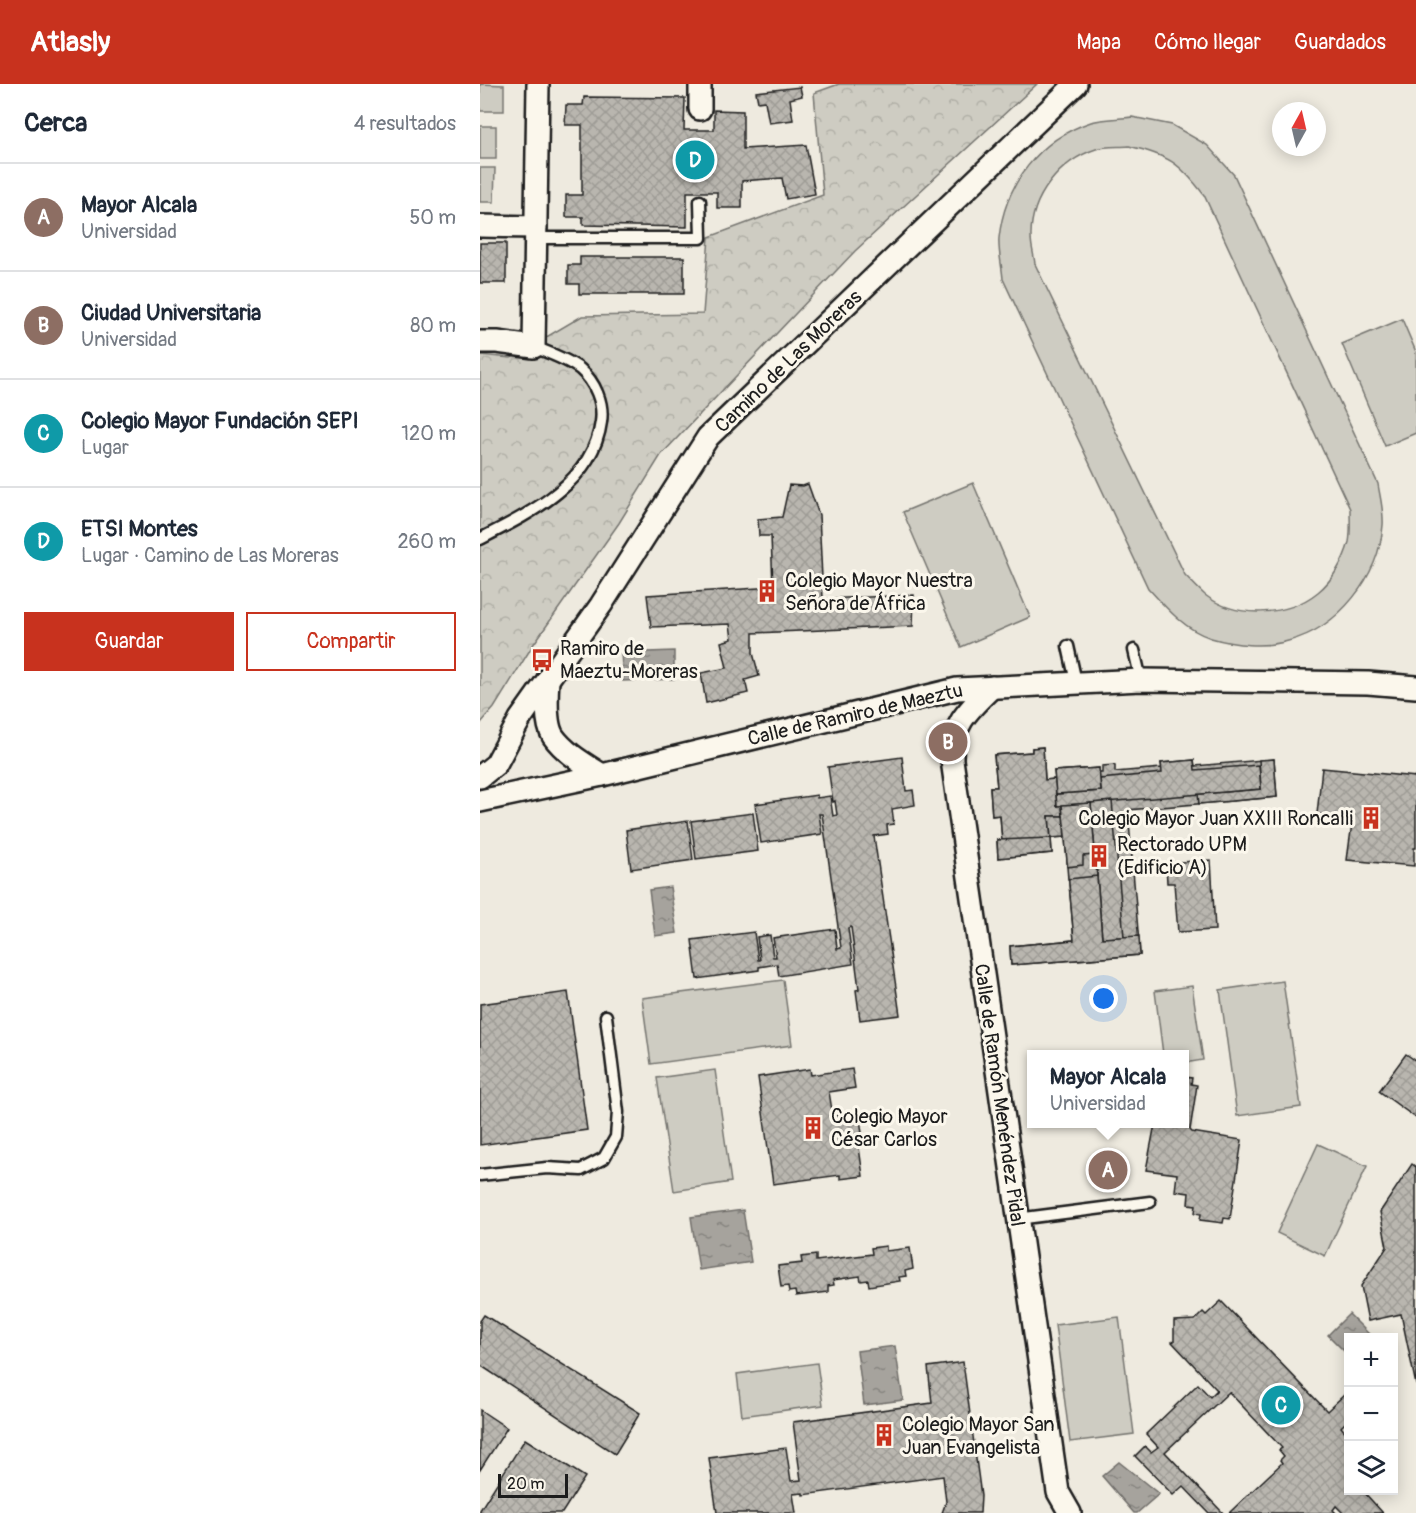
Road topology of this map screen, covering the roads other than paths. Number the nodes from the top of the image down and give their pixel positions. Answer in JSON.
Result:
{"nodes":[{"id":1,"x":538,"y":84,"type":"edge"},
{"id":2,"x":700,"y":84,"type":"edge"},
{"id":3,"x":1076,"y":84,"type":"edge"},
{"id":4,"x":700,"y":109,"type":"dead end"},
{"id":5,"x":700,"y":201,"type":"dead end"},
{"id":6,"x":480,"y":226,"type":"edge"},
{"id":7,"x":536,"y":233,"type":"junction"},
{"id":8,"x":480,"y":342,"type":"edge"},
{"id":9,"x":534,"y":347,"type":"junction"},
{"id":10,"x":480,"y":539,"type":"edge"},
{"id":11,"x":1068,"y":646,"type":"dead end"},
{"id":12,"x":1134,"y":650,"type":"dead end"},
{"id":13,"x":548,"y":679,"type":"junction"},
{"id":14,"x":1141,"y":680,"type":"junction"},
{"id":15,"x":1076,"y":682,"type":"junction"},
{"id":16,"x":992,"y":687,"type":"junction"},
{"id":17,"x":1416,"y":687,"type":"edge"},
{"id":18,"x":602,"y":775,"type":"junction"},
{"id":19,"x":480,"y":777,"type":"edge"},
{"id":20,"x":480,"y":801,"type":"edge"},
{"id":21,"x":606,"y":1016,"type":"dead end"},
{"id":22,"x":480,"y":1175,"type":"edge"},
{"id":23,"x":1150,"y":1202,"type":"dead end"},
{"id":24,"x":1017,"y":1219,"type":"junction"},
{"id":25,"x":1070,"y":1513,"type":"edge"}],
"edges":[{"from":1,"to":7,"type":"street"},
{"from":2,"to":4,"type":"street"},
{"from":3,"to":13,"type":"street","name":"Camino de Las Moreras"},
{"from":5,"to":7,"type":"lane"},
{"from":6,"to":7,"type":"street"},
{"from":7,"to":9,"type":"street"},
{"from":8,"to":9,"type":"street"},
{"from":9,"to":10,"type":"lane"},
{"from":11,"to":15,"type":"lane"},
{"from":12,"to":14,"type":"lane"},
{"from":13,"to":18,"type":"street"},
{"from":13,"to":19,"type":"street","name":"Camino de Las Moreras"},
{"from":14,"to":15,"type":"street","name":"Calle de Ramiro de Maeztu"},
{"from":14,"to":17,"type":"street","name":"Calle de Ramiro de Maeztu"},
{"from":15,"to":16,"type":"street","name":"Calle de Ramiro de Maeztu"},
{"from":16,"to":18,"type":"street","name":"Calle de Ramiro de Maeztu"},
{"from":16,"to":24,"type":"street","name":"Calle de Ramón Menéndez Pidal"},
{"from":18,"to":20,"type":"street","name":"Calle de Ramiro de Maeztu"},
{"from":21,"to":22,"type":"lane"},
{"from":23,"to":24,"type":"lane"},
{"from":24,"to":25,"type":"street","name":"Calle de Ramón Menéndez Pidal"}]}
